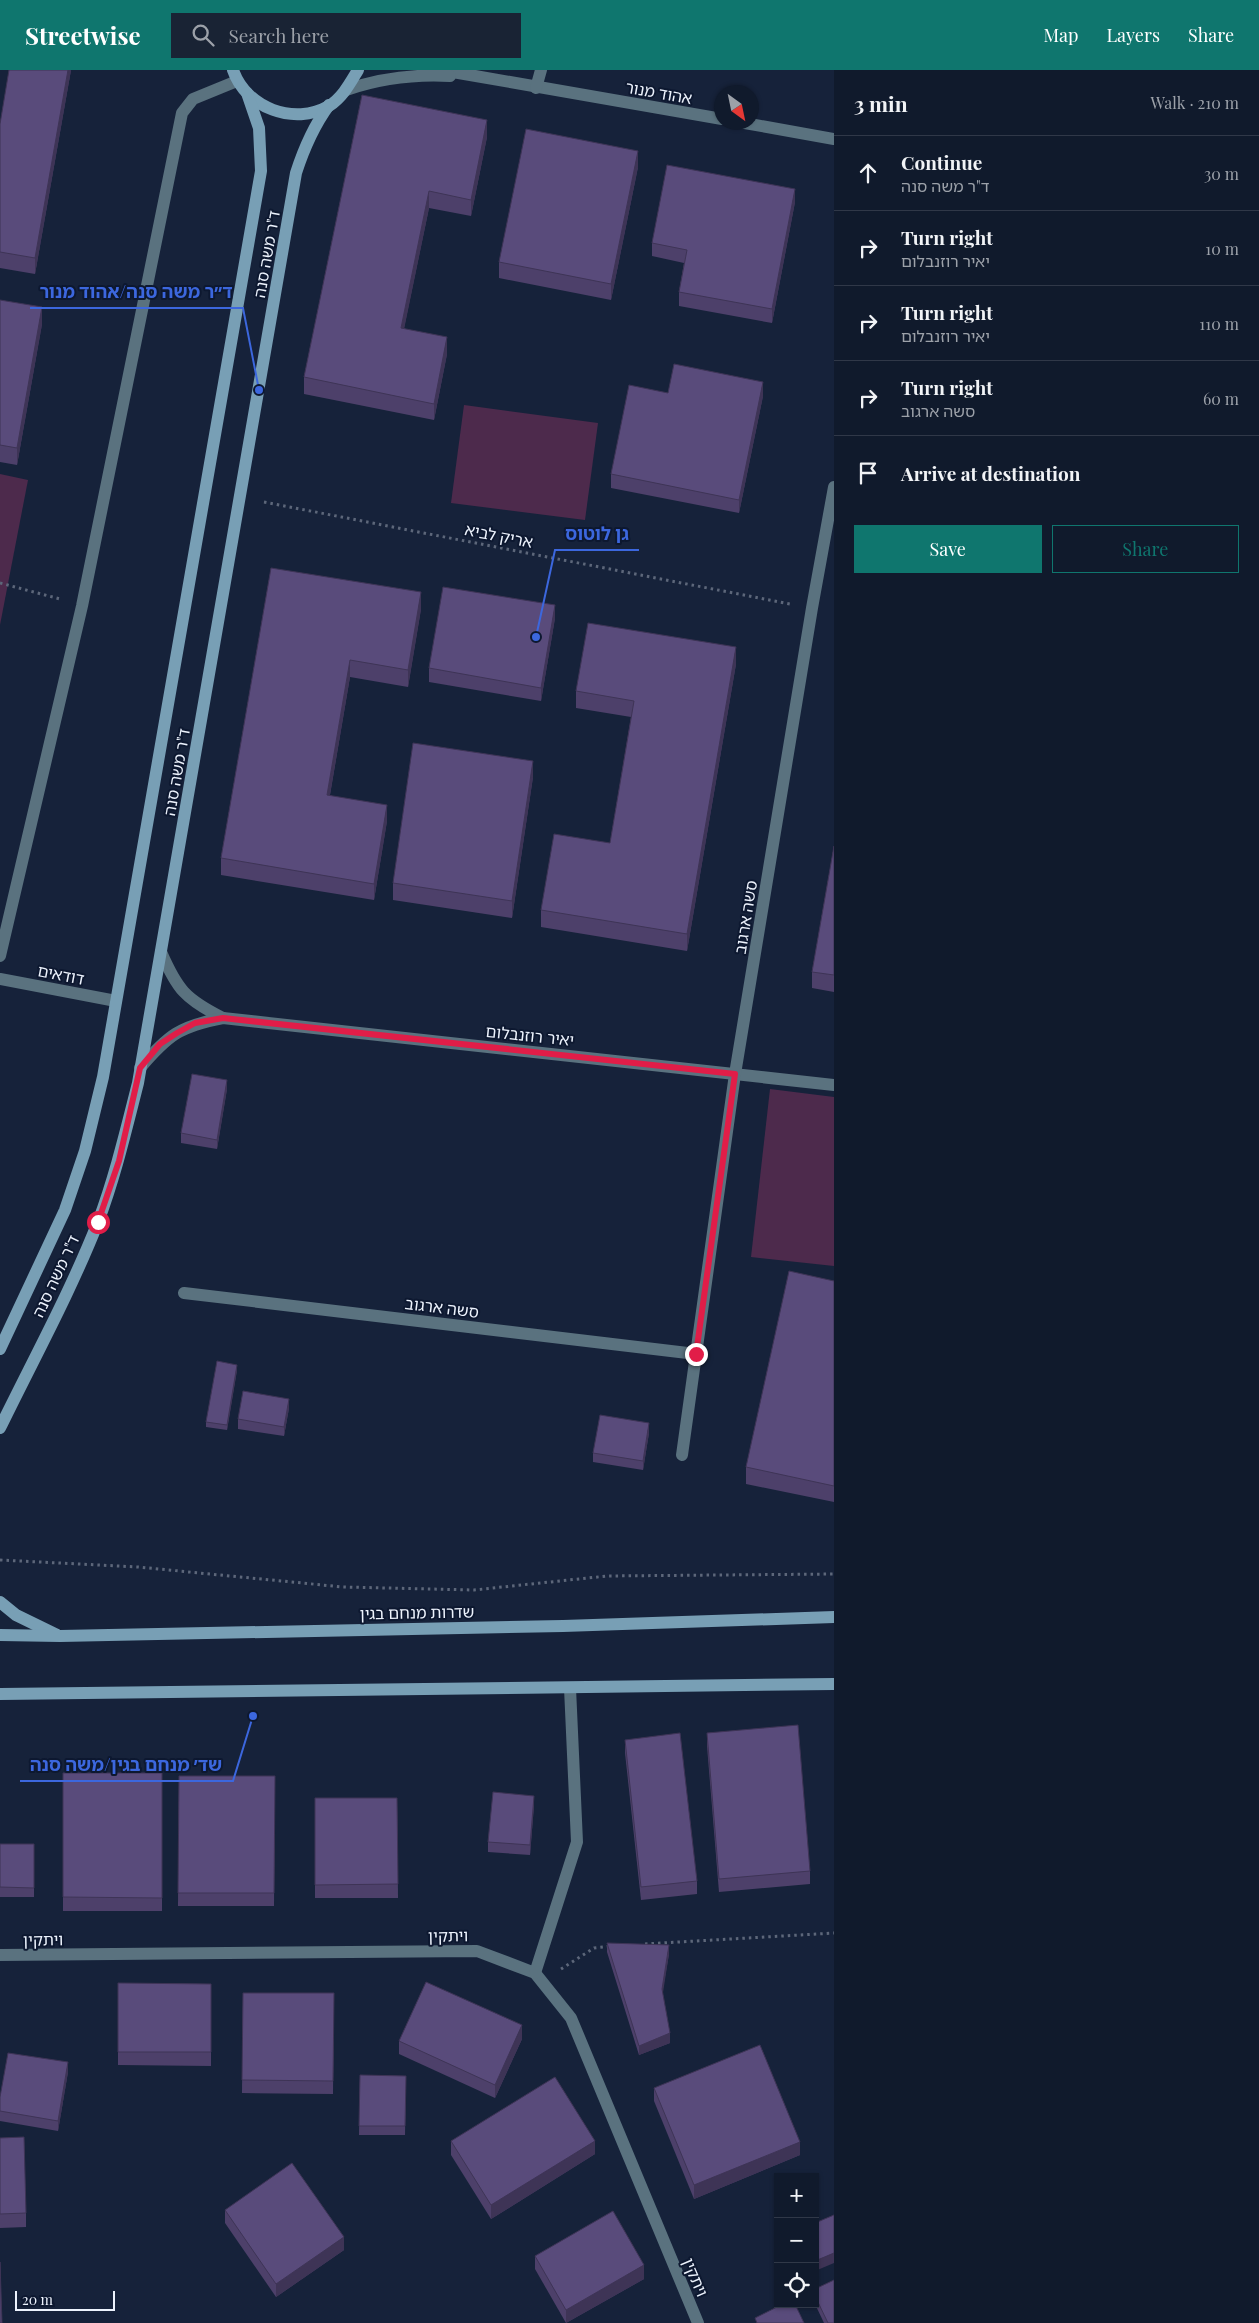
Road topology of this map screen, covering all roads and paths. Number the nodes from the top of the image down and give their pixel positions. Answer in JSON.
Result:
{"nodes":[{"id":1,"x":358,"y":70,"type":"edge"},
{"id":2,"x":441,"y":70,"type":"edge"},
{"id":3,"x":541,"y":70,"type":"edge"},
{"id":4,"x":235,"y":75,"type":"edge"},
{"id":5,"x":473,"y":77,"type":"junction"},
{"id":6,"x":536,"y":88,"type":"junction"},
{"id":7,"x":346,"y":90,"type":"junction"},
{"id":8,"x":247,"y":93,"type":"junction"},
{"id":9,"x":329,"y":105,"type":"junction"},
{"id":10,"x":714,"y":118,"type":"edge"},
{"id":11,"x":759,"y":125,"type":"edge"},
{"id":12,"x":834,"y":139,"type":"edge"},
{"id":13,"x":834,"y":487,"type":"edge"},
{"id":14,"x":241,"y":498,"type":"junction"},
{"id":15,"x":0,"y":583,"type":"edge"},
{"id":16,"x":82,"y":606,"type":"junction"},
{"id":17,"x":812,"y":608,"type":"junction"},
{"id":18,"x":160,"y":952,"type":"junction"},
{"id":19,"x":0,"y":956,"type":"edge"},
{"id":20,"x":0,"y":978,"type":"edge"},
{"id":21,"x":116,"y":1001,"type":"junction"},
{"id":22,"x":223,"y":1018,"type":"junction"},
{"id":23,"x":140,"y":1068,"type":"junction"},
{"id":24,"x":735,"y":1074,"type":"junction"},
{"id":25,"x":834,"y":1085,"type":"edge"},
{"id":26,"x":184,"y":1293,"type":"dead end"},
{"id":27,"x":0,"y":1349,"type":"edge"},
{"id":28,"x":696,"y":1354,"type":"junction"},
{"id":29,"x":0,"y":1428,"type":"edge"},
{"id":30,"x":682,"y":1455,"type":"dead end"},
{"id":31,"x":0,"y":1560,"type":"edge"},
{"id":32,"x":834,"y":1574,"type":"edge"},
{"id":33,"x":0,"y":1602,"type":"edge"},
{"id":34,"x":834,"y":1617,"type":"edge"},
{"id":35,"x":0,"y":1635,"type":"edge"},
{"id":36,"x":60,"y":1636,"type":"junction"},
{"id":37,"x":834,"y":1684,"type":"edge"},
{"id":38,"x":570,"y":1688,"type":"junction"},
{"id":39,"x":0,"y":1694,"type":"edge"},
{"id":40,"x":834,"y":1933,"type":"edge"},
{"id":41,"x":642,"y":1945,"type":"edge"},
{"id":42,"x":614,"y":1946,"type":"edge"},
{"id":43,"x":0,"y":1955,"type":"edge"},
{"id":44,"x":538,"y":1978,"type":"junction"},
{"id":45,"x":698,"y":2323,"type":"edge"}],
"edges":[{"from":1,"to":7,"type":"street"},
{"from":2,"to":5,"type":"street","name":"אהוד מנור"},
{"from":3,"to":6,"type":"street"},
{"from":4,"to":8,"type":"street"},
{"from":4,"to":16,"type":"street"},
{"from":5,"to":6,"type":"street","name":"אהוד מנור"},
{"from":5,"to":7,"type":"street","name":"אהוד מנור"},
{"from":6,"to":10,"type":"street","name":"אהוד מנור"},
{"from":7,"to":9,"type":"street"},
{"from":8,"to":9,"type":"street"},
{"from":8,"to":21,"type":"street","name":"ד\"ר משה סנה"},
{"from":9,"to":14,"type":"street","name":"ד\"ר משה סנה"},
{"from":11,"to":12,"type":"street"},
{"from":13,"to":17,"type":"street","name":"סשה ארגוב"},
{"from":14,"to":17,"type":"path","name":"אריק לביא"},
{"from":14,"to":18,"type":"street","name":"ד\"ר משה סנה"},
{"from":15,"to":16,"type":"path"},
{"from":16,"to":19,"type":"street"},
{"from":17,"to":24,"type":"street","name":"סשה ארגוב"},
{"from":18,"to":22,"type":"street","name":"יאיר רוזנבלום"},
{"from":18,"to":23,"type":"street","name":"ד\"ר משה סנה"},
{"from":20,"to":21,"type":"street","name":"דודאים"},
{"from":21,"to":27,"type":"street","name":"ד\"ר משה סנה"},
{"from":22,"to":23,"type":"street","name":"יאיר רוזנבלום"},
{"from":22,"to":24,"type":"street","name":"יאיר רוזנבלום"},
{"from":23,"to":29,"type":"street","name":"ד\"ר משה סנה"},
{"from":24,"to":25,"type":"street","name":"יאיר רוזנבלום"},
{"from":24,"to":28,"type":"street","name":"סשה ארגוב"},
{"from":26,"to":28,"type":"street","name":"סשה ארגוב"},
{"from":28,"to":30,"type":"street","name":"סשה ארגוב"},
{"from":31,"to":32,"type":"path"},
{"from":33,"to":36,"type":"street"},
{"from":34,"to":36,"type":"street","name":"שדרות מנחם בגין"},
{"from":35,"to":36,"type":"street","name":"שדרות מנחם בגין"},
{"from":37,"to":38,"type":"street"},
{"from":38,"to":39,"type":"street"},
{"from":38,"to":44,"type":"street"},
{"from":40,"to":41,"type":"path"},
{"from":42,"to":44,"type":"path"},
{"from":43,"to":44,"type":"street","name":"ויתקין"},
{"from":44,"to":45,"type":"street","name":"ויתקין"}]}
